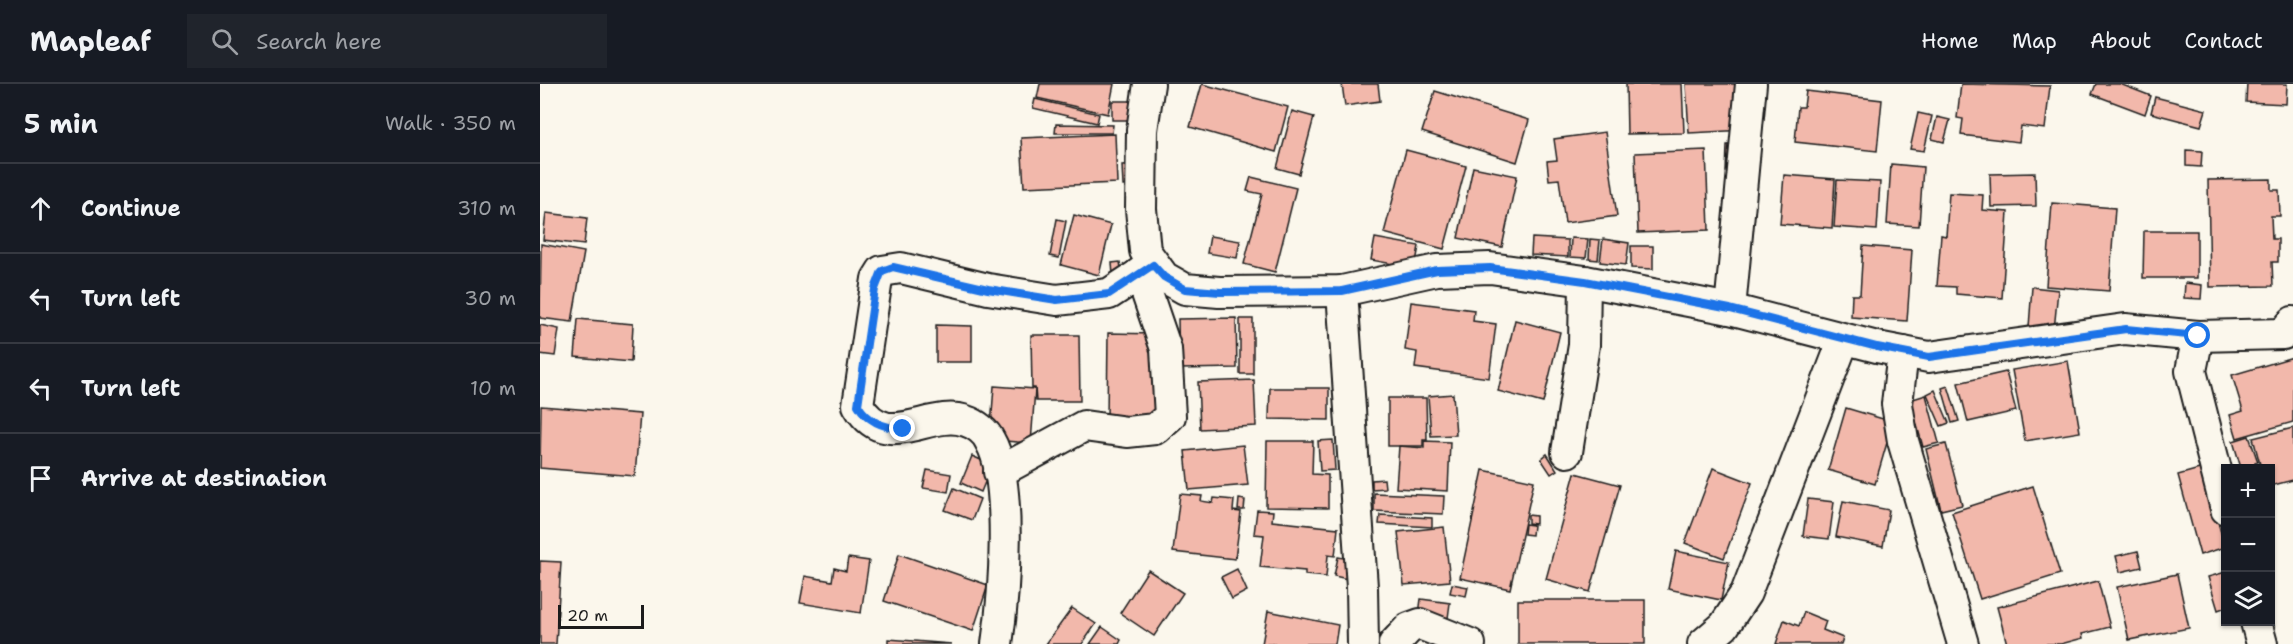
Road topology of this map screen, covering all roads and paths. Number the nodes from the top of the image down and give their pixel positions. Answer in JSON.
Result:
{"nodes":[{"id":1,"x":1149,"y":84,"type":"edge"},
{"id":2,"x":1751,"y":84,"type":"edge"},
{"id":3,"x":1146,"y":269,"type":"junction"},
{"id":4,"x":1585,"y":281,"type":"junction"},
{"id":5,"x":1342,"y":291,"type":"junction"},
{"id":6,"x":1730,"y":309,"type":"junction"},
{"id":7,"x":2293,"y":322,"type":"edge"},
{"id":8,"x":2198,"y":336,"type":"junction"},
{"id":9,"x":1844,"y":339,"type":"junction"},
{"id":10,"x":1903,"y":352,"type":"junction"},
{"id":11,"x":1567,"y":452,"type":"dead end"},
{"id":12,"x":999,"y":472,"type":"junction"},
{"id":13,"x":2221,"y":489,"type":"edge"},
{"id":14,"x":2257,"y":626,"type":"edge"},
{"id":15,"x":997,"y":644,"type":"edge"},
{"id":16,"x":1363,"y":644,"type":"edge"},
{"id":17,"x":1394,"y":644,"type":"edge"},
{"id":18,"x":1470,"y":644,"type":"edge"},
{"id":19,"x":1703,"y":644,"type":"edge"},
{"id":20,"x":1963,"y":644,"type":"edge"},
{"id":21,"x":2262,"y":644,"type":"edge"}],
"edges":[{"from":1,"to":3,"type":"street"},
{"from":2,"to":6,"type":"street"},
{"from":3,"to":5,"type":"street"},
{"from":3,"to":12,"type":"street"},
{"from":3,"to":12,"type":"street"},
{"from":4,"to":5,"type":"street"},
{"from":4,"to":6,"type":"street"},
{"from":4,"to":11,"type":"street"},
{"from":5,"to":16,"type":"street"},
{"from":6,"to":9,"type":"street"},
{"from":7,"to":8,"type":"street"},
{"from":8,"to":10,"type":"street"},
{"from":8,"to":13,"type":"street"},
{"from":9,"to":10,"type":"street"},
{"from":9,"to":19,"type":"street"},
{"from":10,"to":20,"type":"street"},
{"from":12,"to":15,"type":"street"},
{"from":14,"to":21,"type":"street"},
{"from":17,"to":18,"type":"street"}]}
